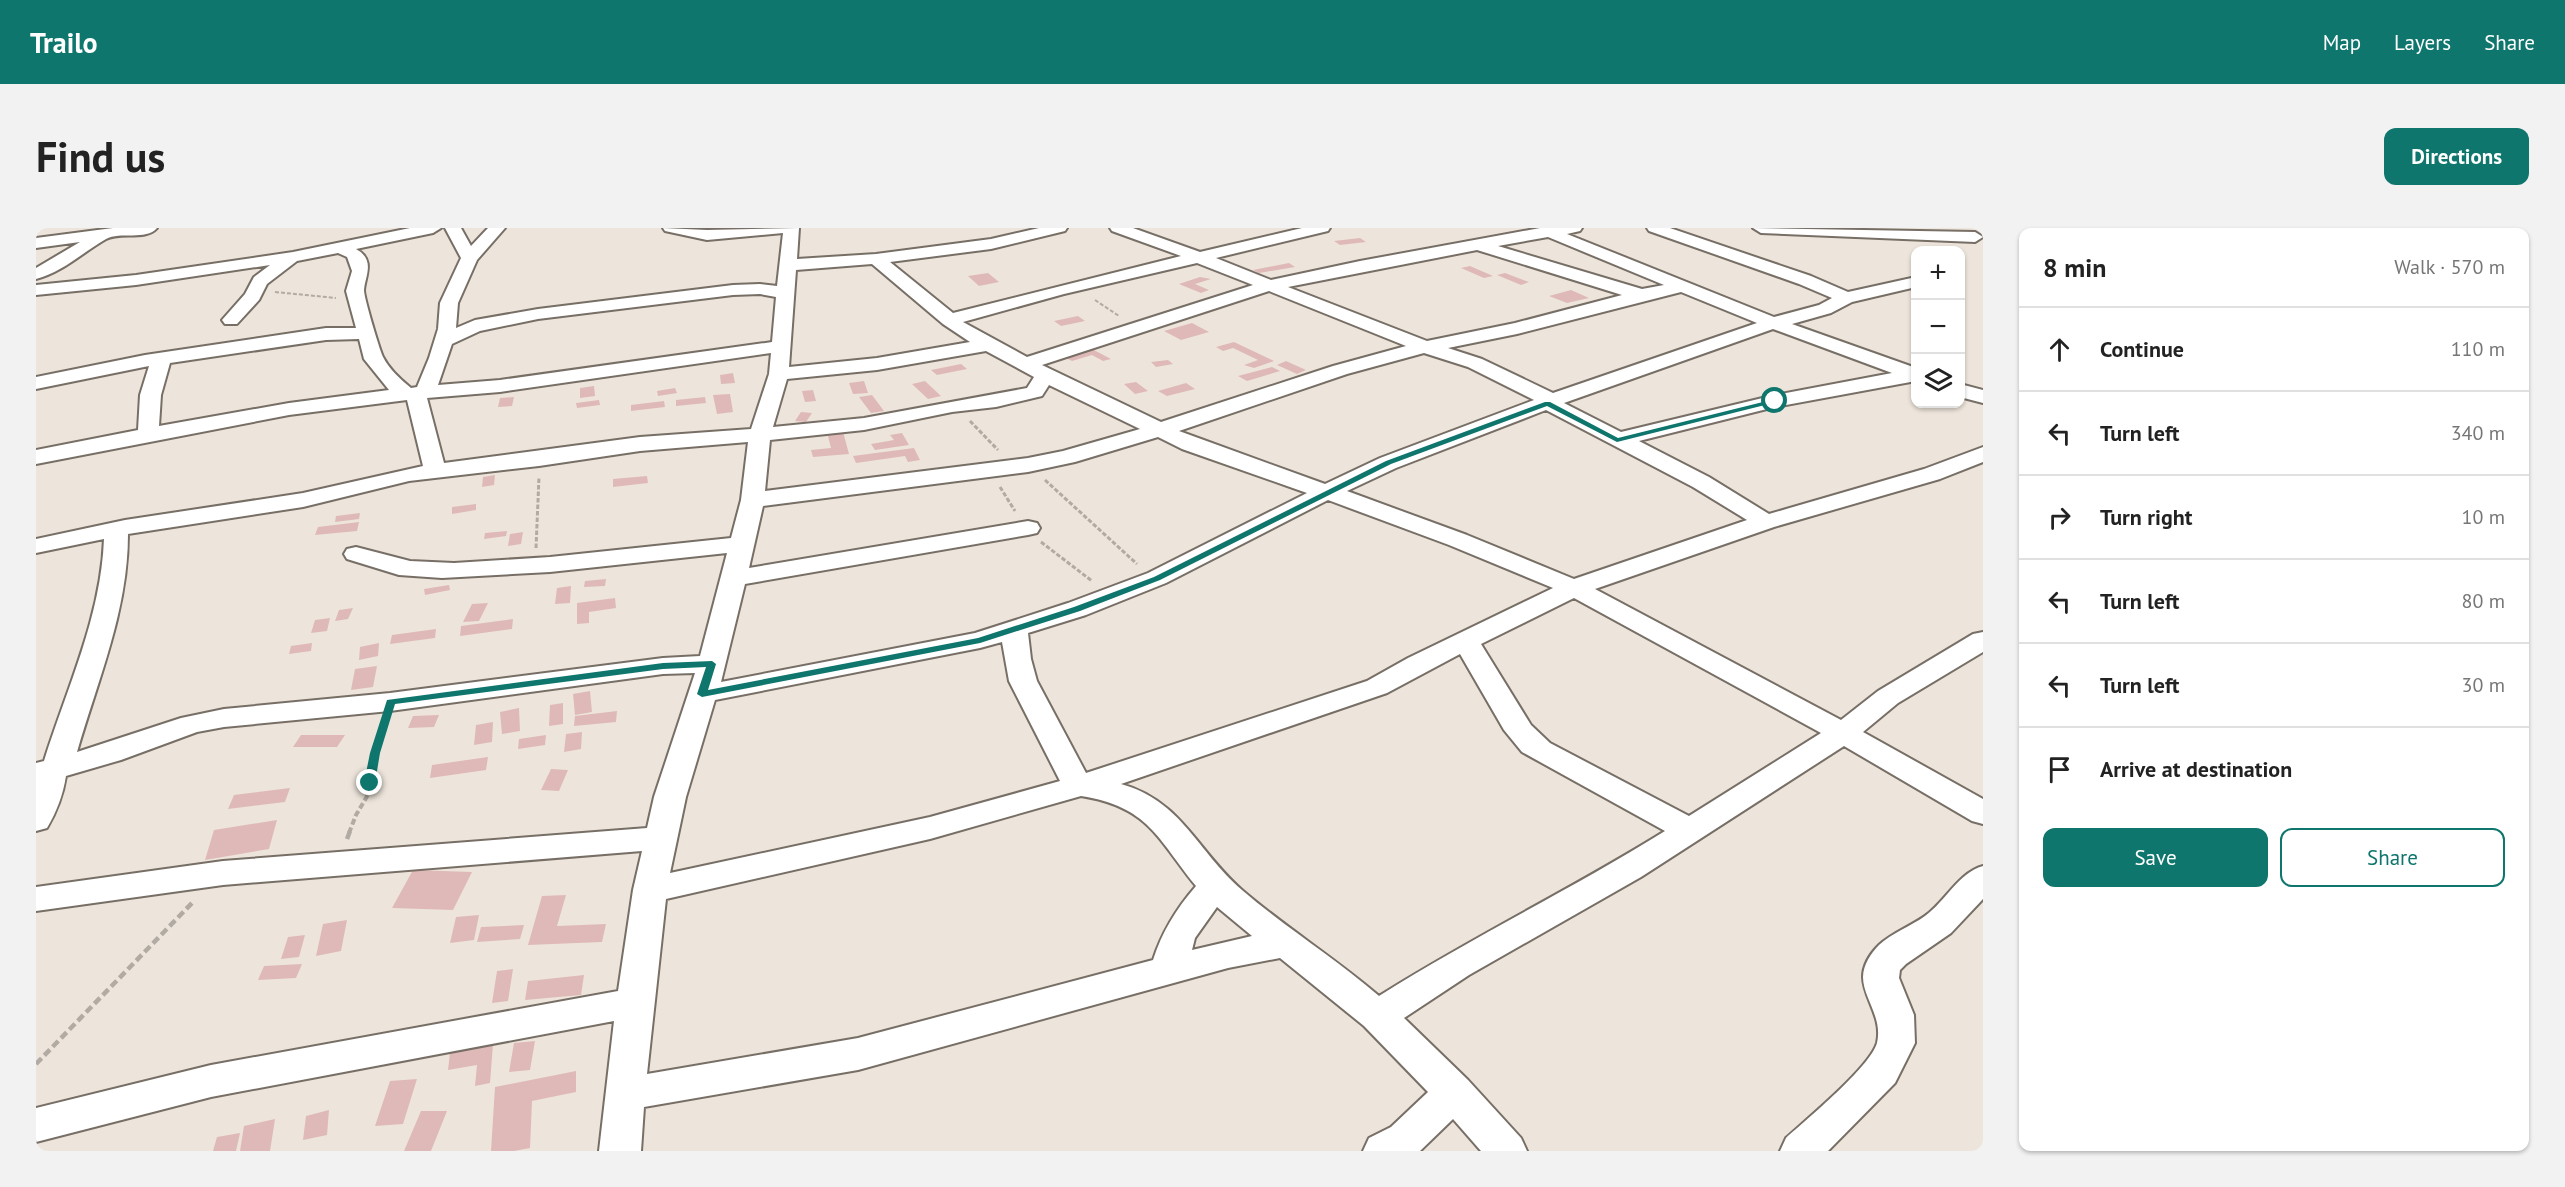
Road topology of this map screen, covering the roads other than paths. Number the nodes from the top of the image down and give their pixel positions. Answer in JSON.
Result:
{"nodes":[{"id":1,"x":149,"y":228,"type":"edge"},
{"id":2,"x":433,"y":228,"type":"edge"},
{"id":3,"x":453,"y":228,"type":"edge"},
{"id":4,"x":497,"y":228,"type":"edge"},
{"id":5,"x":671,"y":228,"type":"edge"},
{"id":6,"x":790,"y":228,"type":"edge"},
{"id":7,"x":1118,"y":228,"type":"edge"},
{"id":8,"x":1322,"y":228,"type":"edge"},
{"id":9,"x":1574,"y":228,"type":"edge"},
{"id":10,"x":1690,"y":228,"type":"edge"},
{"id":11,"x":1761,"y":228,"type":"edge"},
{"id":12,"x":1051,"y":229,"type":"edge"},
{"id":13,"x":1544,"y":230,"type":"edge"},
{"id":14,"x":1662,"y":231,"type":"edge"},
{"id":15,"x":109,"y":233,"type":"junction"},
{"id":16,"x":1020,"y":233,"type":"edge"},
{"id":17,"x":1979,"y":235,"type":"edge"},
{"id":18,"x":36,"y":243,"type":"edge"},
{"id":19,"x":1476,"y":245,"type":"junction"},
{"id":20,"x":1956,"y":246,"type":"edge"},
{"id":21,"x":342,"y":248,"type":"junction"},
{"id":22,"x":293,"y":257,"type":"junction"},
{"id":23,"x":469,"y":258,"type":"junction"},
{"id":24,"x":1199,"y":258,"type":"junction"},
{"id":25,"x":876,"y":259,"type":"junction"},
{"id":26,"x":790,"y":265,"type":"junction"},
{"id":27,"x":36,"y":274,"type":"edge"},
{"id":28,"x":36,"y":281,"type":"edge"},
{"id":29,"x":1911,"y":283,"type":"edge"},
{"id":30,"x":77,"y":286,"type":"junction"},
{"id":31,"x":1268,"y":286,"type":"junction"},
{"id":32,"x":1684,"y":286,"type":"junction"},
{"id":33,"x":36,"y":290,"type":"edge"},
{"id":34,"x":787,"y":293,"type":"junction"},
{"id":35,"x":1641,"y":295,"type":"junction"},
{"id":36,"x":1846,"y":298,"type":"junction"},
{"id":37,"x":231,"y":320,"type":"dead end"},
{"id":38,"x":949,"y":320,"type":"junction"},
{"id":39,"x":1773,"y":323,"type":"junction"},
{"id":40,"x":366,"y":333,"type":"junction"},
{"id":41,"x":444,"y":341,"type":"junction"},
{"id":42,"x":782,"y":345,"type":"junction"},
{"id":43,"x":986,"y":345,"type":"junction"},
{"id":44,"x":1425,"y":347,"type":"junction"},
{"id":45,"x":162,"y":359,"type":"junction"},
{"id":46,"x":779,"y":374,"type":"junction"},
{"id":47,"x":1911,"y":374,"type":"edge"},
{"id":48,"x":1911,"y":376,"type":"edge"},
{"id":49,"x":1035,"y":377,"type":"junction"},
{"id":50,"x":36,"y":383,"type":"edge"},
{"id":51,"x":1965,"y":392,"type":"edge"},
{"id":52,"x":416,"y":393,"type":"junction"},
{"id":53,"x":1983,"y":397,"type":"edge"},
{"id":54,"x":1550,"y":402,"type":"junction"},
{"id":55,"x":1162,"y":429,"type":"junction"},
{"id":56,"x":149,"y":434,"type":"junction"},
{"id":57,"x":760,"y":435,"type":"junction"},
{"id":58,"x":1617,"y":440,"type":"junction"},
{"id":59,"x":1983,"y":454,"type":"edge"},
{"id":60,"x":36,"y":457,"type":"edge"},
{"id":61,"x":435,"y":471,"type":"junction"},
{"id":62,"x":1324,"y":493,"type":"junction"},
{"id":63,"x":753,"y":500,"type":"junction"},
{"id":64,"x":1766,"y":522,"type":"junction"},
{"id":65,"x":1028,"y":528,"type":"dead end"},
{"id":66,"x":116,"y":529,"type":"junction"},
{"id":67,"x":742,"y":544,"type":"junction"},
{"id":68,"x":36,"y":546,"type":"edge"},
{"id":69,"x":356,"y":554,"type":"dead end"},
{"id":70,"x":734,"y":578,"type":"junction"},
{"id":71,"x":1574,"y":588,"type":"junction"},
{"id":72,"x":1014,"y":631,"type":"junction"},
{"id":73,"x":1983,"y":640,"type":"edge"},
{"id":74,"x":1466,"y":641,"type":"junction"},
{"id":75,"x":712,"y":664,"type":"junction"},
{"id":76,"x":702,"y":694,"type":"junction"},
{"id":77,"x":1843,"y":733,"type":"junction"},
{"id":78,"x":48,"y":770,"type":"edge"},
{"id":79,"x":1077,"y":785,"type":"junction"},
{"id":80,"x":1983,"y":813,"type":"edge"},
{"id":81,"x":36,"y":820,"type":"edge"},
{"id":82,"x":1690,"y":830,"type":"junction"},
{"id":83,"x":661,"y":838,"type":"junction"},
{"id":84,"x":1983,"y":878,"type":"edge"},
{"id":85,"x":1216,"y":886,"type":"junction"},
{"id":86,"x":650,"y":890,"type":"junction"},
{"id":87,"x":36,"y":899,"type":"edge"},
{"id":88,"x":1287,"y":943,"type":"junction"},
{"id":89,"x":1168,"y":970,"type":"junction"},
{"id":90,"x":635,"y":1003,"type":"junction"},
{"id":91,"x":1378,"y":1016,"type":"junction"},
{"id":92,"x":1454,"y":1092,"type":"junction"},
{"id":93,"x":625,"y":1094,"type":"junction"},
{"id":94,"x":36,"y":1125,"type":"edge"},
{"id":95,"x":620,"y":1151,"type":"edge"},
{"id":96,"x":1384,"y":1151,"type":"edge"},
{"id":97,"x":1506,"y":1151,"type":"edge"},
{"id":98,"x":1801,"y":1151,"type":"edge"}],
"edges":[{"from":1,"to":15,"type":"street"},
{"from":2,"to":21,"type":"street"},
{"from":3,"to":23,"type":"street"},
{"from":4,"to":23,"type":"street"},
{"from":5,"to":6,"type":"street"},
{"from":6,"to":26,"type":"street"},
{"from":7,"to":24,"type":"street"},
{"from":8,"to":24,"type":"street"},
{"from":9,"to":13,"type":"street"},
{"from":10,"to":14,"type":"street"},
{"from":11,"to":17,"type":"street"},
{"from":12,"to":16,"type":"street"},
{"from":13,"to":19,"type":"street"},
{"from":13,"to":32,"type":"street"},
{"from":14,"to":36,"type":"street"},
{"from":15,"to":18,"type":"street"},
{"from":15,"to":27,"type":"street"},
{"from":16,"to":25,"type":"street"},
{"from":17,"to":20,"type":"street"},
{"from":19,"to":31,"type":"street"},
{"from":19,"to":35,"type":"street"},
{"from":21,"to":22,"type":"street"},
{"from":21,"to":40,"type":"street"},
{"from":22,"to":30,"type":"street"},
{"from":22,"to":37,"type":"street"},
{"from":23,"to":41,"type":"street"},
{"from":24,"to":31,"type":"street"},
{"from":24,"to":38,"type":"street"},
{"from":25,"to":26,"type":"street"},
{"from":25,"to":38,"type":"street"},
{"from":26,"to":34,"type":"street"},
{"from":28,"to":30,"type":"street"},
{"from":29,"to":36,"type":"street"},
{"from":30,"to":33,"type":"street"},
{"from":31,"to":44,"type":"street"},
{"from":31,"to":49,"type":"street"},
{"from":32,"to":35,"type":"street"},
{"from":32,"to":39,"type":"street"},
{"from":34,"to":41,"type":"street"},
{"from":34,"to":42,"type":"street"},
{"from":35,"to":44,"type":"street"},
{"from":36,"to":39,"type":"street"},
{"from":38,"to":43,"type":"street"},
{"from":39,"to":47,"type":"street"},
{"from":39,"to":54,"type":"street"},
{"from":40,"to":45,"type":"street"},
{"from":40,"to":52,"type":"street"},
{"from":41,"to":52,"type":"street"},
{"from":42,"to":46,"type":"street"},
{"from":42,"to":52,"type":"street"},
{"from":43,"to":46,"type":"street"},
{"from":43,"to":49,"type":"street"},
{"from":44,"to":54,"type":"street"},
{"from":44,"to":55,"type":"street"},
{"from":45,"to":50,"type":"street"},
{"from":45,"to":56,"type":"street"},
{"from":46,"to":57,"type":"street"},
{"from":48,"to":58,"type":"street"},
{"from":49,"to":55,"type":"street"},
{"from":49,"to":57,"type":"street"},
{"from":51,"to":53,"type":"street"},
{"from":52,"to":56,"type":"street"},
{"from":52,"to":61,"type":"street"},
{"from":54,"to":58,"type":"street"},
{"from":54,"to":62,"type":"street"},
{"from":55,"to":62,"type":"street"},
{"from":55,"to":63,"type":"street"},
{"from":56,"to":60,"type":"street"},
{"from":57,"to":61,"type":"street"},
{"from":57,"to":63,"type":"street"},
{"from":58,"to":64,"type":"street"},
{"from":59,"to":64,"type":"street"},
{"from":61,"to":66,"type":"street"},
{"from":62,"to":71,"type":"street"},
{"from":62,"to":72,"type":"street"},
{"from":63,"to":67,"type":"street"},
{"from":64,"to":71,"type":"street"},
{"from":65,"to":70,"type":"street"},
{"from":66,"to":68,"type":"street"},
{"from":66,"to":78,"type":"street"},
{"from":67,"to":69,"type":"street"},
{"from":67,"to":70,"type":"street"},
{"from":70,"to":75,"type":"street"},
{"from":71,"to":74,"type":"street"},
{"from":71,"to":77,"type":"street"},
{"from":72,"to":76,"type":"street"},
{"from":72,"to":79,"type":"street"},
{"from":73,"to":77,"type":"street"},
{"from":74,"to":79,"type":"street"},
{"from":74,"to":82,"type":"street"},
{"from":75,"to":76,"type":"street"},
{"from":75,"to":78,"type":"street"},
{"from":76,"to":83,"type":"street"},
{"from":77,"to":80,"type":"street"},
{"from":77,"to":82,"type":"street"},
{"from":78,"to":81,"type":"street"},
{"from":79,"to":85,"type":"street"},
{"from":79,"to":86,"type":"street"},
{"from":82,"to":91,"type":"street"},
{"from":83,"to":86,"type":"street"},
{"from":83,"to":87,"type":"street"},
{"from":84,"to":98,"type":"street"},
{"from":85,"to":88,"type":"street"},
{"from":85,"to":89,"type":"street"},
{"from":86,"to":90,"type":"street"},
{"from":88,"to":89,"type":"street"},
{"from":88,"to":91,"type":"street"},
{"from":89,"to":93,"type":"street"},
{"from":90,"to":93,"type":"street"},
{"from":90,"to":94,"type":"street"},
{"from":91,"to":92,"type":"street"},
{"from":92,"to":96,"type":"street"},
{"from":92,"to":97,"type":"street"},
{"from":93,"to":95,"type":"street"}]}
